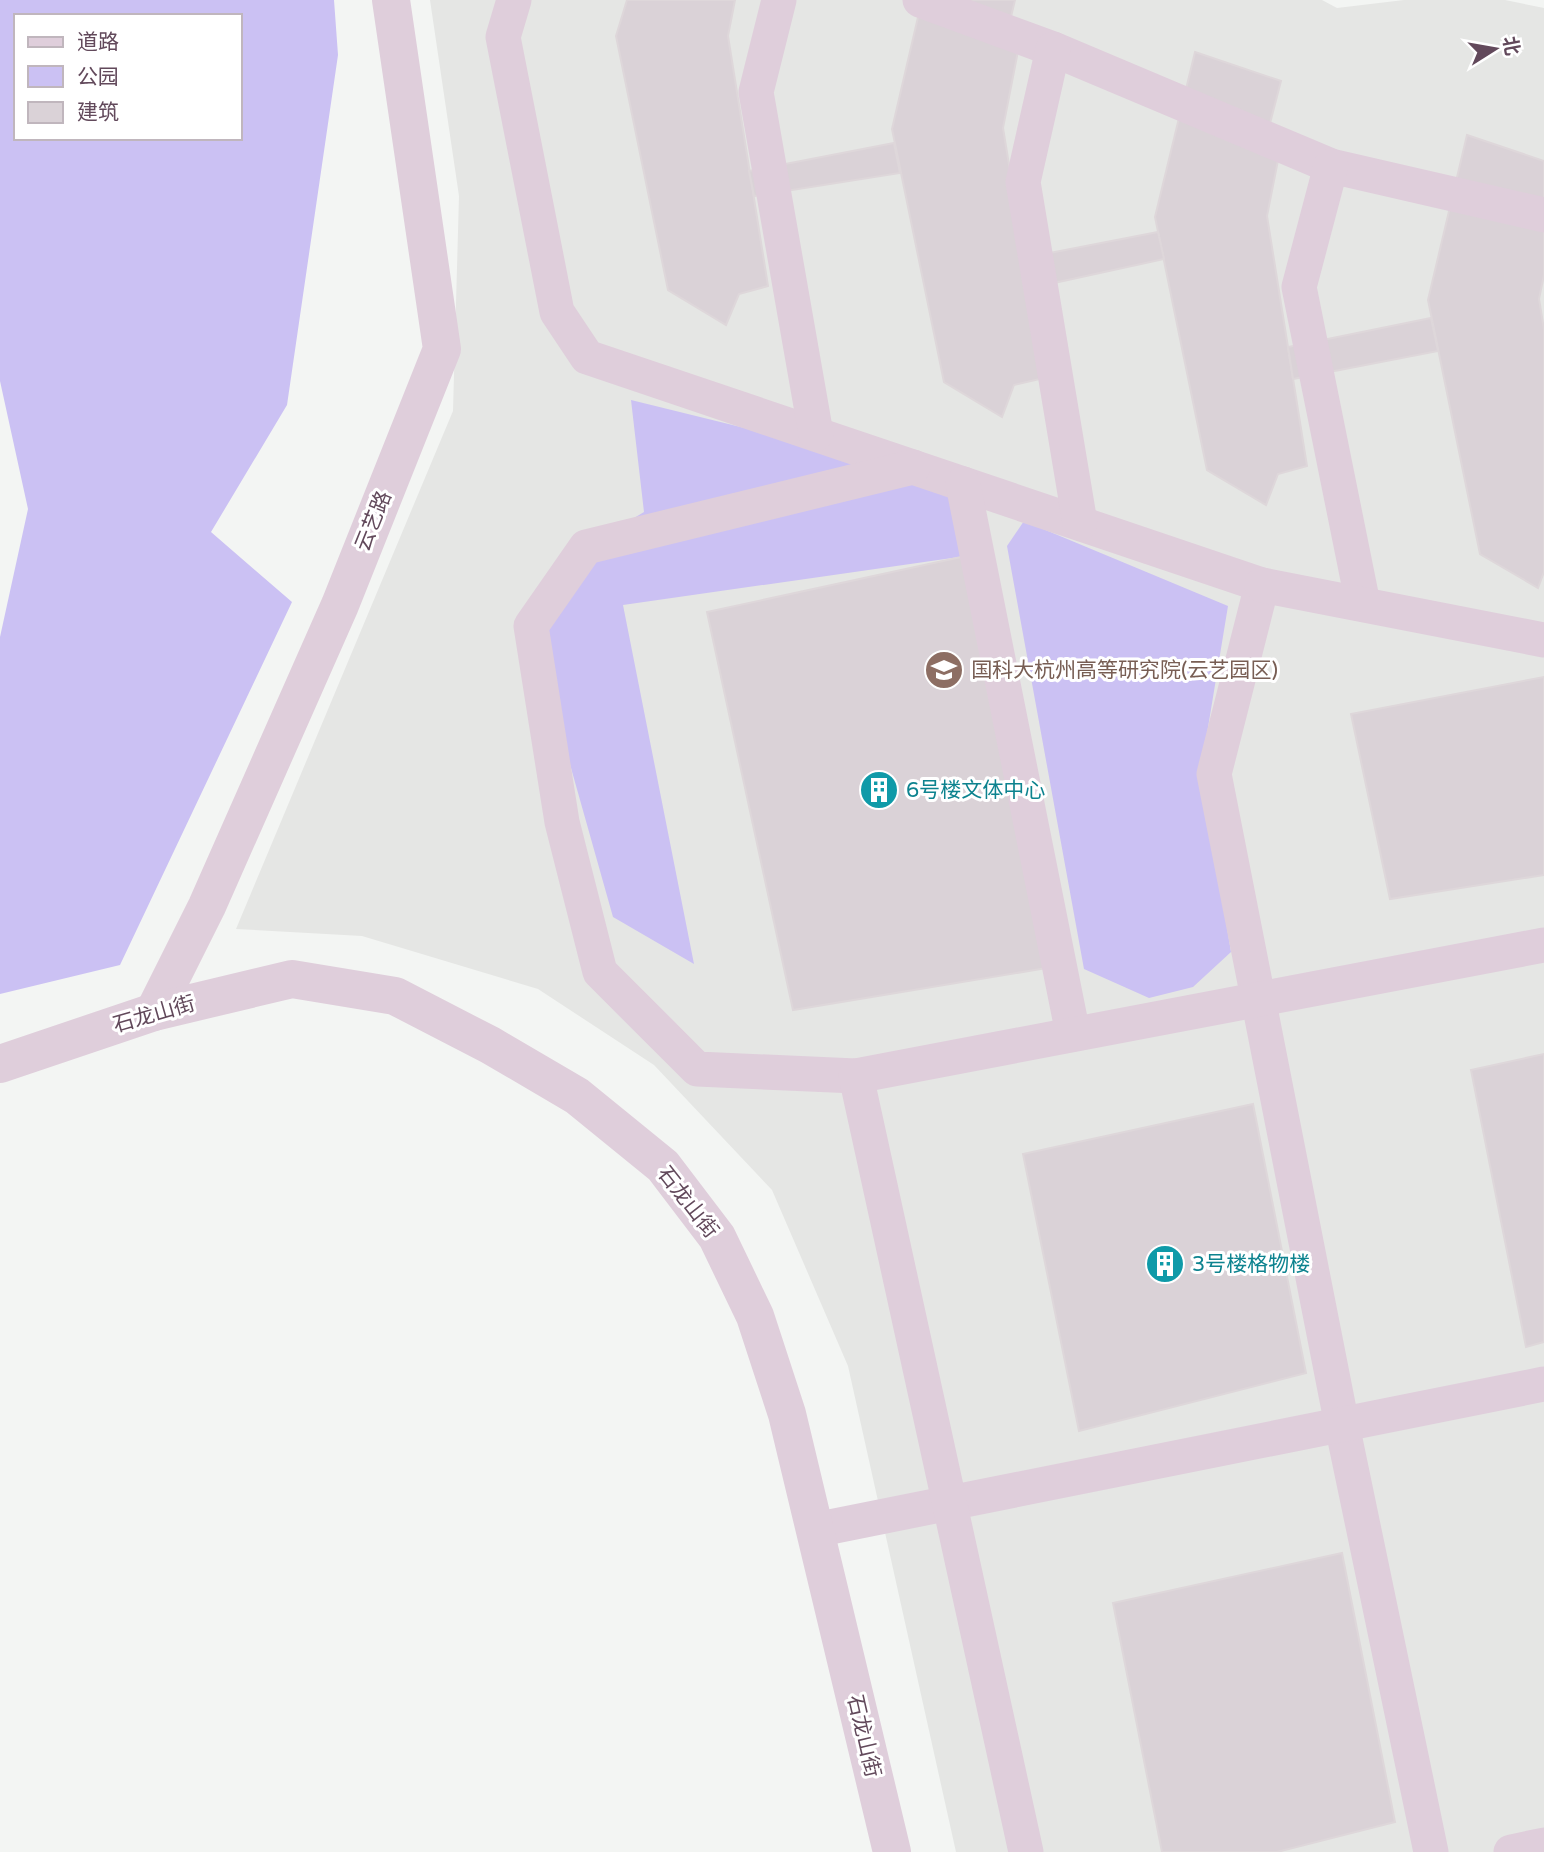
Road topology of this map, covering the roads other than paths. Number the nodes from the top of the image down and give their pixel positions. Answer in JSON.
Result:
{"nodes":[{"id":1,"x":391,"y":0,"type":"edge"},
{"id":2,"x":514,"y":0,"type":"edge"},
{"id":3,"x":779,"y":0,"type":"edge"},
{"id":4,"x":920,"y":0,"type":"edge"},
{"id":5,"x":1053,"y":49,"type":"junction"},
{"id":6,"x":1331,"y":166,"type":"junction"},
{"id":7,"x":1544,"y":215,"type":"edge"},
{"id":8,"x":816,"y":434,"type":"junction"},
{"id":9,"x":914,"y":467,"type":"junction"},
{"id":10,"x":963,"y":484,"type":"junction"},
{"id":11,"x":1080,"y":523,"type":"junction"},
{"id":12,"x":1262,"y":585,"type":"junction"},
{"id":13,"x":1363,"y":604,"type":"junction"},
{"id":14,"x":1544,"y":640,"type":"edge"},
{"id":15,"x":1544,"y":945,"type":"edge"},
{"id":16,"x":1258,"y":999,"type":"junction"},
{"id":17,"x":154,"y":1012,"type":"junction"},
{"id":18,"x":1073,"y":1034,"type":"junction"},
{"id":19,"x":0,"y":1064,"type":"edge"},
{"id":20,"x":856,"y":1076,"type":"junction"},
{"id":21,"x":1544,"y":1384,"type":"edge"},
{"id":22,"x":1342,"y":1424,"type":"junction"},
{"id":23,"x":952,"y":1503,"type":"junction"},
{"id":24,"x":816,"y":1530,"type":"junction"},
{"id":25,"x":1544,"y":1845,"type":"edge"},
{"id":26,"x":892,"y":1852,"type":"edge"},
{"id":27,"x":1026,"y":1852,"type":"edge"},
{"id":28,"x":1431,"y":1852,"type":"edge"},
{"id":29,"x":1511,"y":1852,"type":"edge"}],
"edges":[{"from":1,"to":17,"type":"street","name":"云艺路"},
{"from":2,"to":8,"type":"street"},
{"from":3,"to":8,"type":"street"},
{"from":4,"to":5,"type":"street"},
{"from":5,"to":6,"type":"street"},
{"from":5,"to":11,"type":"street"},
{"from":6,"to":7,"type":"street"},
{"from":6,"to":13,"type":"street"},
{"from":8,"to":9,"type":"street"},
{"from":9,"to":10,"type":"street"},
{"from":9,"to":20,"type":"street"},
{"from":10,"to":11,"type":"street"},
{"from":10,"to":18,"type":"street"},
{"from":11,"to":12,"type":"street"},
{"from":12,"to":13,"type":"street"},
{"from":12,"to":16,"type":"street"},
{"from":13,"to":14,"type":"street"},
{"from":15,"to":16,"type":"street"},
{"from":16,"to":18,"type":"street"},
{"from":16,"to":22,"type":"street"},
{"from":17,"to":19,"type":"street","name":"石龙山街"},
{"from":17,"to":24,"type":"street","name":"石龙山街"},
{"from":18,"to":20,"type":"street"},
{"from":20,"to":23,"type":"street"},
{"from":21,"to":22,"type":"street"},
{"from":22,"to":23,"type":"street"},
{"from":22,"to":28,"type":"street"},
{"from":23,"to":24,"type":"street"},
{"from":23,"to":27,"type":"street"},
{"from":24,"to":26,"type":"street","name":"石龙山街"},
{"from":25,"to":29,"type":"street"}]}
